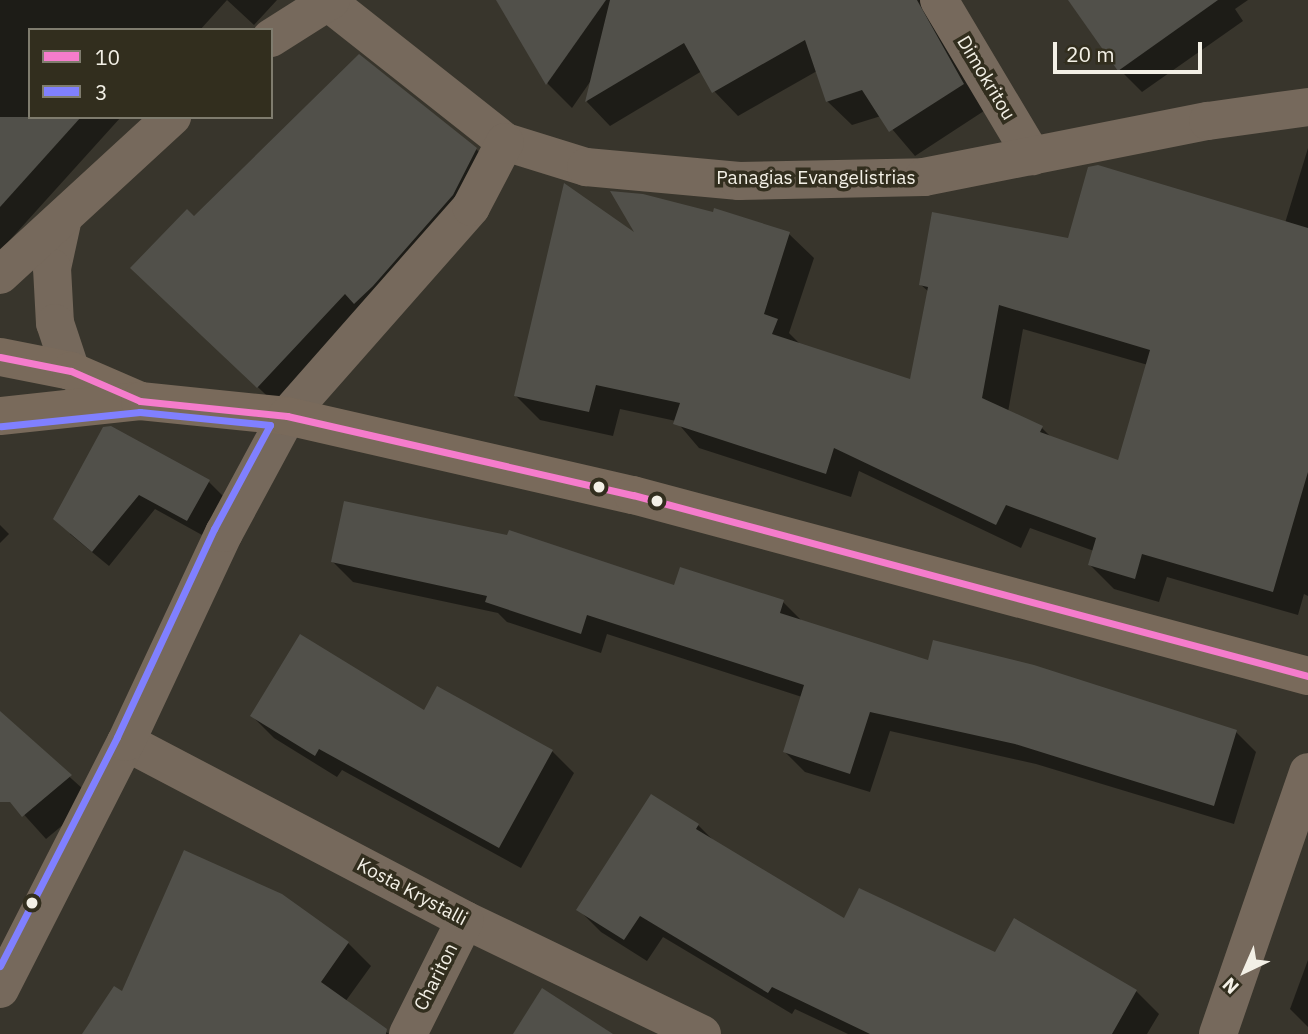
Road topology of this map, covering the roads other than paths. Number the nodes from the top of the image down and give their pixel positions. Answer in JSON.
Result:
{"nodes":[{"id":1,"x":939,"y":0,"type":"edge"},
{"id":2,"x":330,"y":1,"type":"edge"},
{"id":3,"x":273,"y":37,"type":"edge"},
{"id":4,"x":1308,"y":107,"type":"edge"},
{"id":5,"x":170,"y":119,"type":"edge"},
{"id":6,"x":505,"y":142,"type":"junction"},
{"id":7,"x":1032,"y":156,"type":"junction"},
{"id":8,"x":63,"y":218,"type":"junction"},
{"id":9,"x":0,"y":275,"type":"edge"},
{"id":10,"x":0,"y":357,"type":"edge"},
{"id":11,"x":71,"y":371,"type":"junction"},
{"id":12,"x":140,"y":401,"type":"junction"},
{"id":13,"x":0,"y":416,"type":"edge"},
{"id":14,"x":287,"y":416,"type":"junction"},
{"id":15,"x":1308,"y":676,"type":"edge"},
{"id":16,"x":126,"y":742,"type":"junction"},
{"id":17,"x":1308,"y":772,"type":"edge"},
{"id":18,"x":465,"y":920,"type":"junction"},
{"id":19,"x":0,"y":989,"type":"edge"},
{"id":20,"x":408,"y":1034,"type":"edge"},
{"id":21,"x":702,"y":1034,"type":"edge"},
{"id":22,"x":1218,"y":1034,"type":"edge"}],
"edges":[{"from":1,"to":7,"type":"street","name":"Dimokritou"},
{"from":2,"to":3,"type":"street"},
{"from":2,"to":6,"type":"street","name":"Panagias Evangelistrias"},
{"from":4,"to":7,"type":"street","name":"Panagias Evangelistrias"},
{"from":5,"to":8,"type":"street"},
{"from":6,"to":7,"type":"street","name":"Panagias Evangelistrias"},
{"from":6,"to":14,"type":"street"},
{"from":8,"to":9,"type":"street"},
{"from":8,"to":11,"type":"street"},
{"from":10,"to":11,"type":"street"},
{"from":11,"to":12,"type":"street"},
{"from":12,"to":13,"type":"street"},
{"from":12,"to":14,"type":"street"},
{"from":14,"to":15,"type":"street"},
{"from":14,"to":16,"type":"street"},
{"from":16,"to":18,"type":"street","name":"Kosta Krystalli"},
{"from":16,"to":19,"type":"street"},
{"from":17,"to":22,"type":"street"},
{"from":18,"to":20,"type":"street","name":"Chariton"},
{"from":18,"to":21,"type":"street","name":"Kosta Krystalli"}]}
